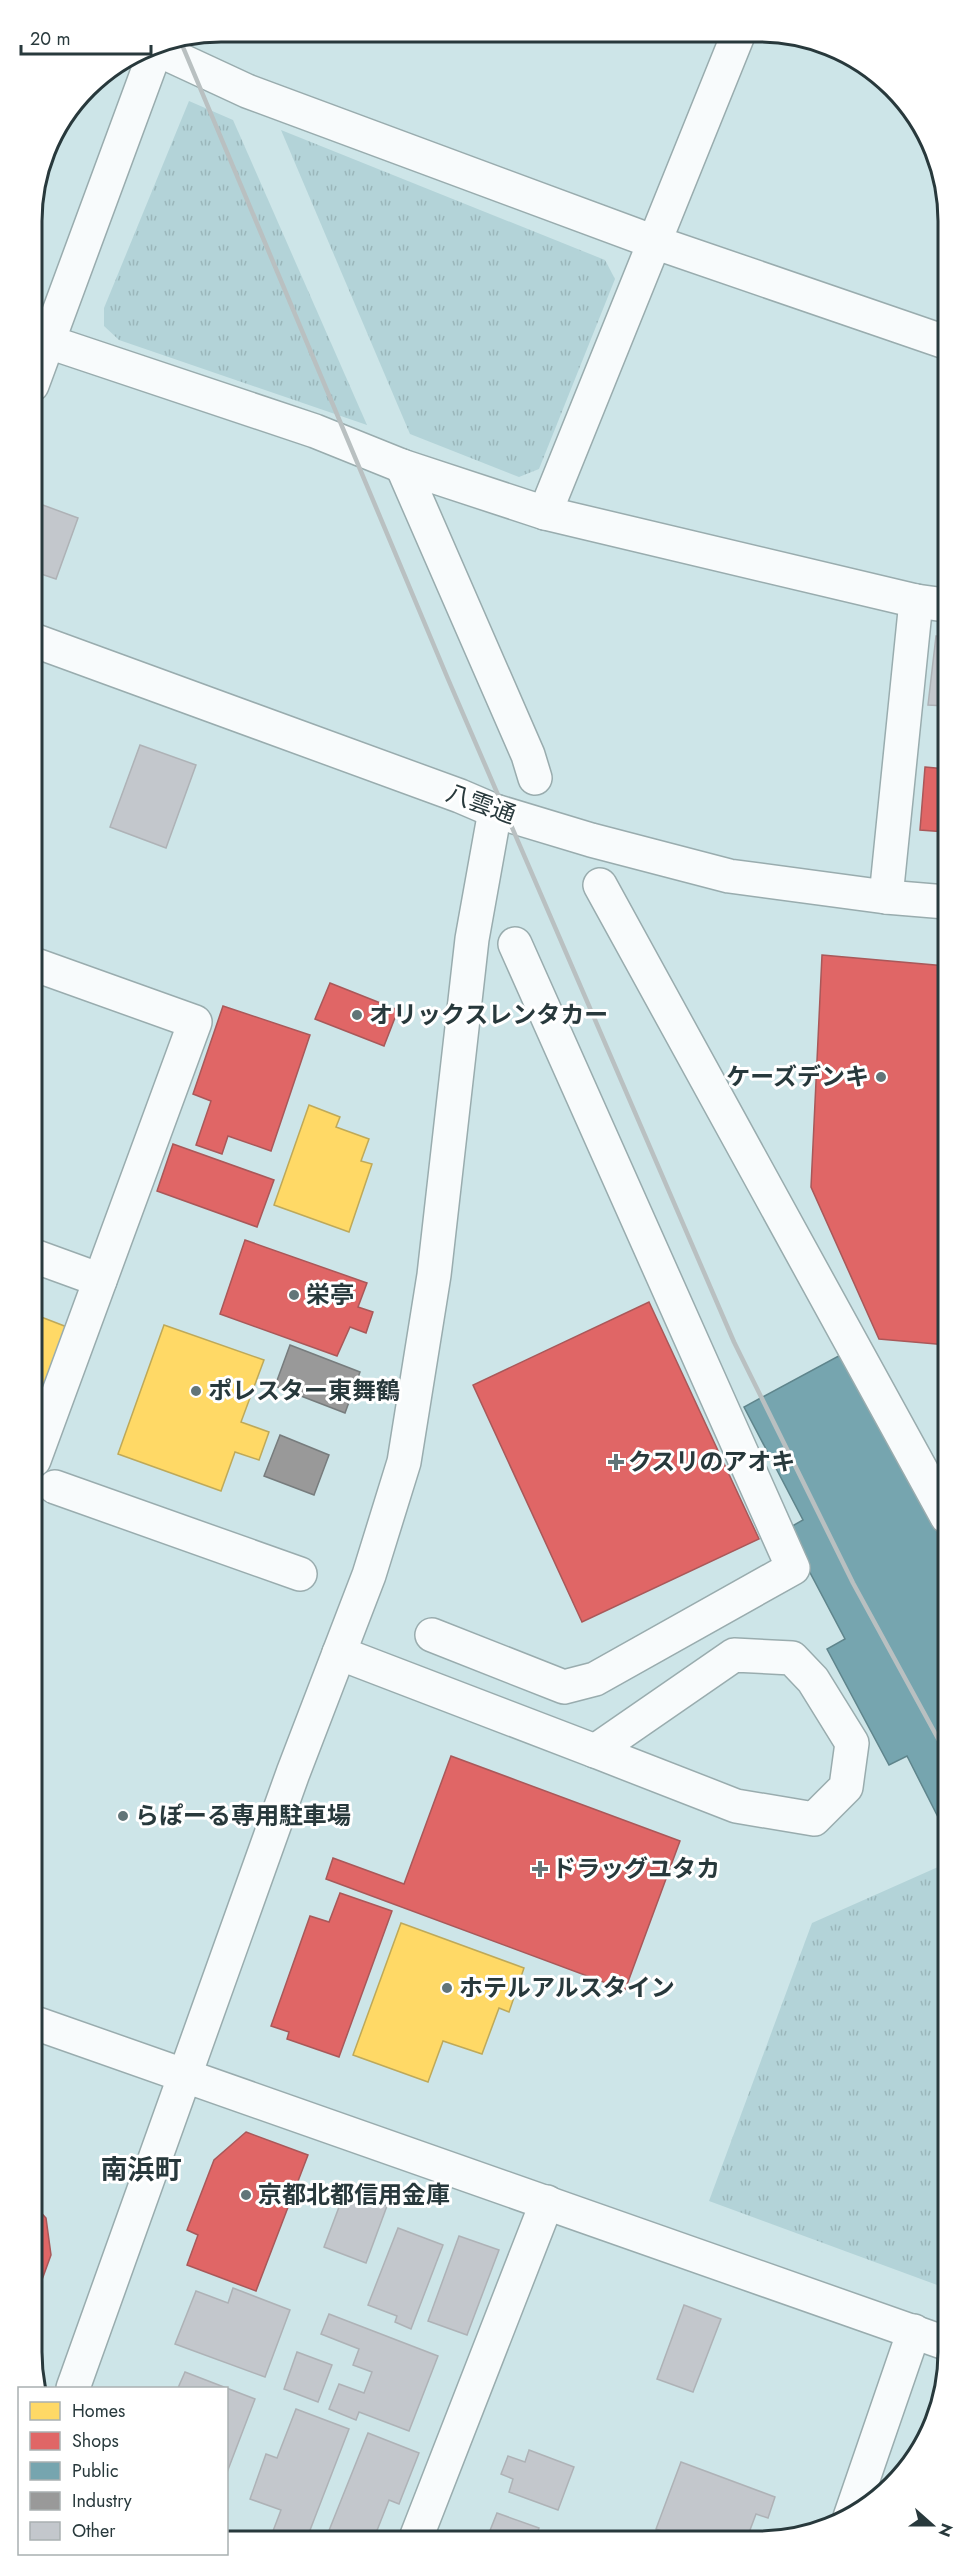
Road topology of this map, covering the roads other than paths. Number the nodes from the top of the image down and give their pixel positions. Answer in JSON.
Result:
{"nodes":[{"id":1,"x":735,"y":42,"type":"edge"},
{"id":2,"x":164,"y":52,"type":"edge"},
{"id":3,"x":149,"y":57,"type":"edge"},
{"id":4,"x":654,"y":242,"type":"junction"},
{"id":5,"x":938,"y":340,"type":"edge"},
{"id":6,"x":49,"y":342,"type":"junction"},
{"id":7,"x":42,"y":360,"type":"edge"},
{"id":8,"x":402,"y":466,"type":"junction"},
{"id":9,"x":545,"y":513,"type":"junction"},
{"id":10,"x":931,"y":603,"type":"edge"},
{"id":11,"x":42,"y":643,"type":"edge"},
{"id":12,"x":535,"y":778,"type":"dead end"},
{"id":13,"x":495,"y":811,"type":"junction"},
{"id":14,"x":600,"y":885,"type":"dead end"},
{"id":15,"x":886,"y":897,"type":"junction"},
{"id":16,"x":938,"y":901,"type":"edge"},
{"id":17,"x":515,"y":944,"type":"dead end"},
{"id":18,"x":42,"y":967,"type":"edge"},
{"id":19,"x":42,"y":1259,"type":"edge"},
{"id":20,"x":100,"y":1280,"type":"junction"},
{"id":21,"x":42,"y":1438,"type":"edge"},
{"id":22,"x":55,"y":1487,"type":"dead end"},
{"id":23,"x":938,"y":1501,"type":"edge"},
{"id":24,"x":300,"y":1574,"type":"dead end"},
{"id":25,"x":432,"y":1635,"type":"dead end"},
{"id":26,"x":339,"y":1653,"type":"junction"},
{"id":27,"x":595,"y":1751,"type":"junction"},
{"id":28,"x":42,"y":2026,"type":"edge"},
{"id":29,"x":186,"y":2077,"type":"junction"},
{"id":30,"x":547,"y":2202,"type":"junction"},
{"id":31,"x":914,"y":2331,"type":"junction"},
{"id":32,"x":938,"y":2340,"type":"edge"},
{"id":33,"x":73,"y":2387,"type":"edge"},
{"id":34,"x":855,"y":2502,"type":"edge"},
{"id":35,"x":419,"y":2531,"type":"edge"}],
"edges":[{"from":1,"to":4,"type":"street"},
{"from":2,"to":4,"type":"street"},
{"from":3,"to":6,"type":"street"},
{"from":4,"to":5,"type":"street"},
{"from":4,"to":9,"type":"street"},
{"from":6,"to":7,"type":"street"},
{"from":6,"to":8,"type":"street"},
{"from":8,"to":9,"type":"street"},
{"from":8,"to":12,"type":"street"},
{"from":9,"to":10,"type":"street"},
{"from":10,"to":15,"type":"street"},
{"from":11,"to":13,"type":"street","name":"八雲通"},
{"from":13,"to":15,"type":"street","name":"八雲通"},
{"from":13,"to":26,"type":"street"},
{"from":14,"to":23,"type":"street"},
{"from":15,"to":16,"type":"street","name":"八雲通"},
{"from":17,"to":25,"type":"street"},
{"from":18,"to":20,"type":"street"},
{"from":19,"to":20,"type":"street"},
{"from":20,"to":21,"type":"street"},
{"from":22,"to":24,"type":"street"},
{"from":26,"to":27,"type":"street"},
{"from":26,"to":29,"type":"street"},
{"from":27,"to":27,"type":"street"},
{"from":28,"to":29,"type":"street"},
{"from":29,"to":30,"type":"street"},
{"from":29,"to":33,"type":"street"},
{"from":30,"to":31,"type":"street"},
{"from":30,"to":35,"type":"street"},
{"from":31,"to":32,"type":"street"},
{"from":31,"to":34,"type":"street"}]}
